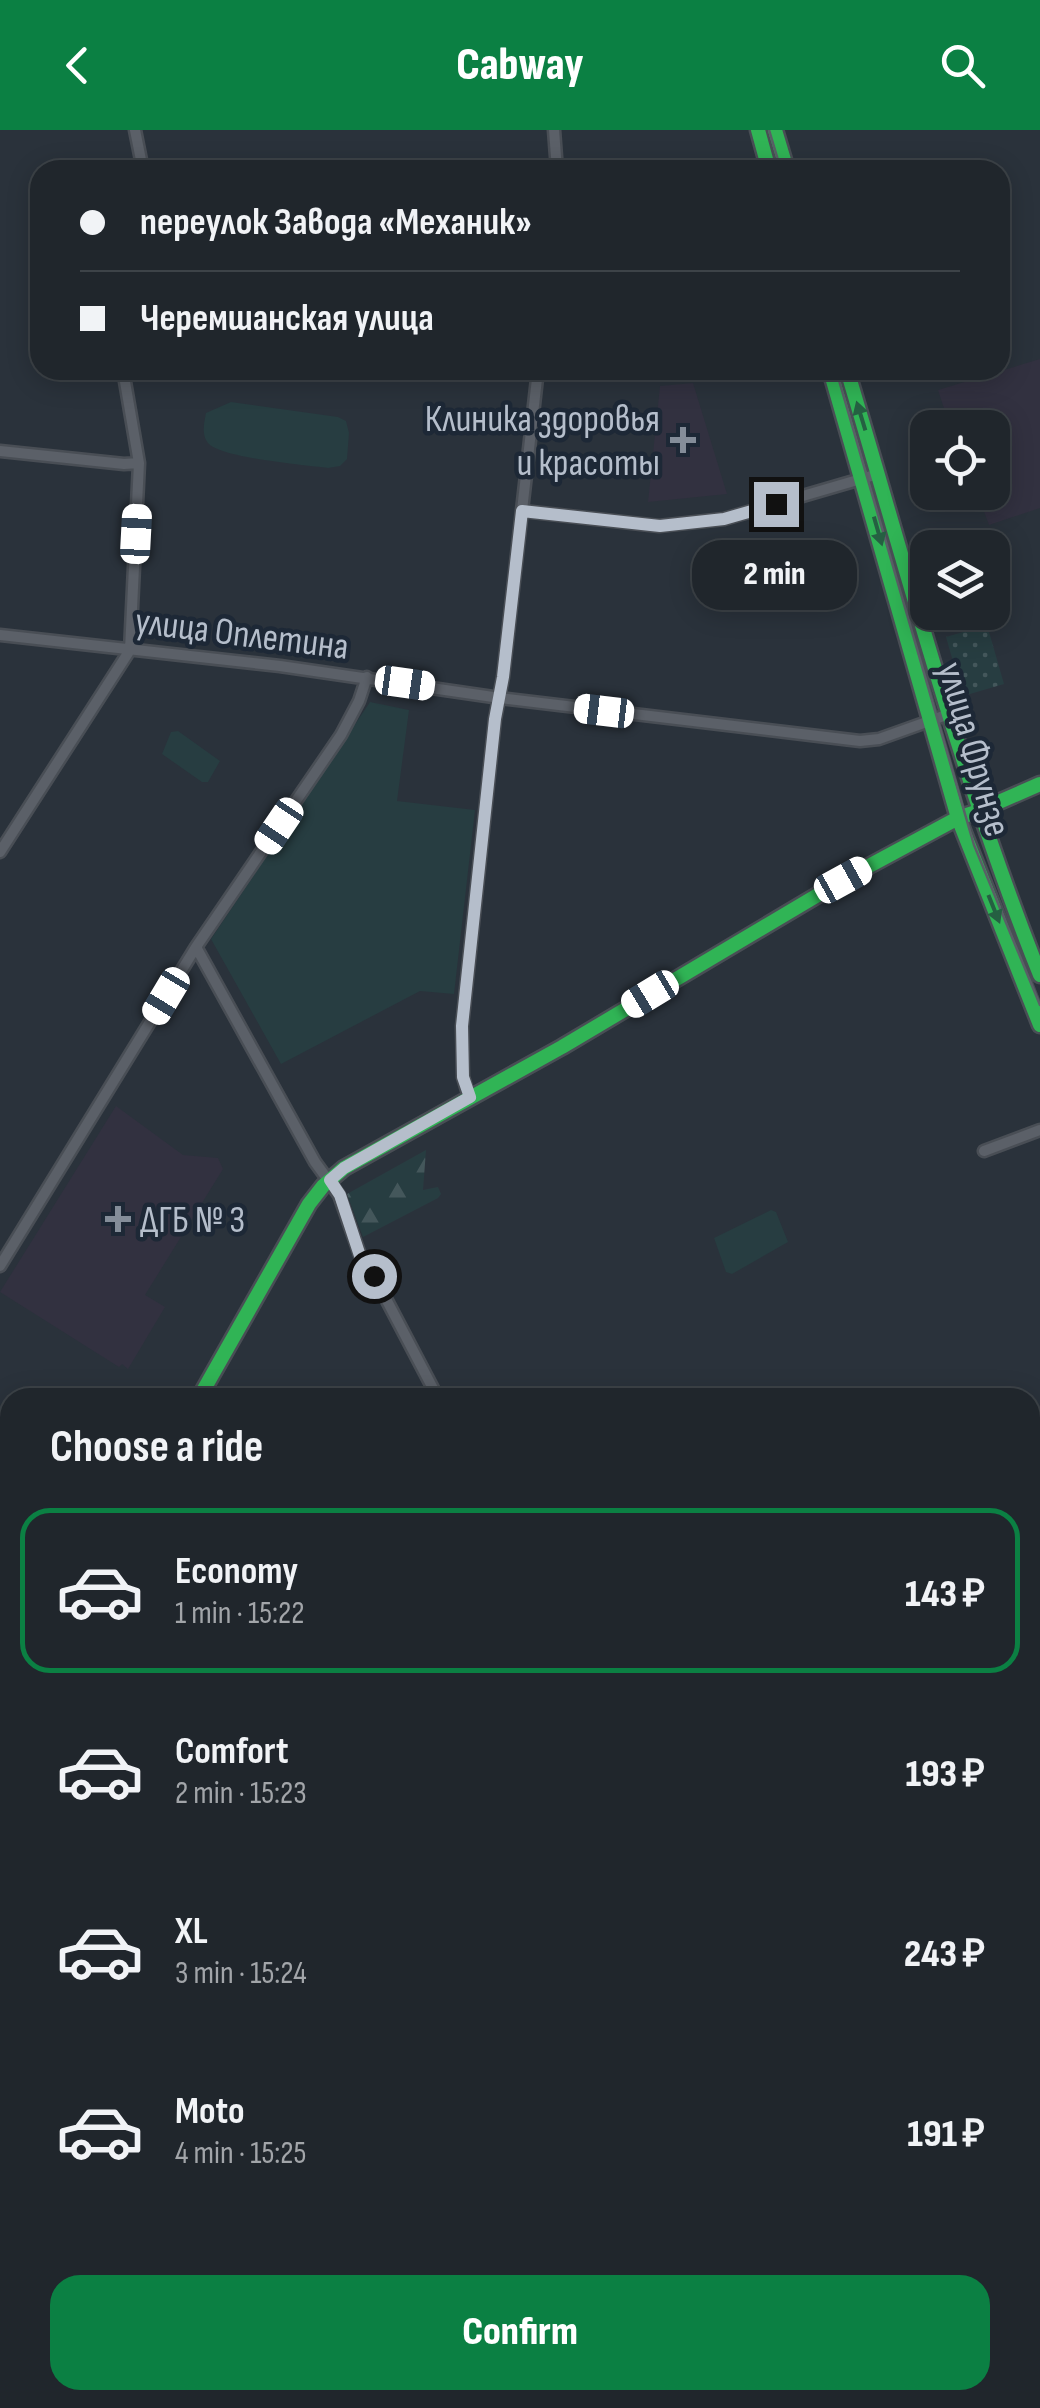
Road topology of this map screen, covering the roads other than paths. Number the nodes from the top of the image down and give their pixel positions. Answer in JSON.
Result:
{"nodes":[{"id":1,"x":135,"y":130,"type":"edge"},
{"id":2,"x":554,"y":130,"type":"edge"},
{"id":3,"x":758,"y":130,"type":"edge"},
{"id":4,"x":775,"y":130,"type":"edge"},
{"id":5,"x":140,"y":160,"type":"edge"},
{"id":6,"x":556,"y":160,"type":"edge"},
{"id":7,"x":766,"y":160,"type":"edge"},
{"id":8,"x":783,"y":160,"type":"edge"},
{"id":9,"x":125,"y":380,"type":"edge"},
{"id":10,"x":537,"y":380,"type":"edge"},
{"id":11,"x":834,"y":380,"type":"edge"},
{"id":12,"x":849,"y":380,"type":"edge"},
{"id":13,"x":0,"y":451,"type":"edge"},
{"id":14,"x":139,"y":463,"type":"junction"},
{"id":15,"x":870,"y":476,"type":"junction"},
{"id":16,"x":522,"y":511,"type":"junction"},
{"id":17,"x":0,"y":634,"type":"edge"},
{"id":18,"x":130,"y":650,"type":"junction"},
{"id":19,"x":367,"y":678,"type":"junction"},
{"id":20,"x":500,"y":698,"type":"junction"},
{"id":21,"x":949,"y":714,"type":"junction"},
{"id":22,"x":932,"y":721,"type":"junction"},
{"id":23,"x":1040,"y":784,"type":"edge"},
{"id":24,"x":976,"y":812,"type":"junction"},
{"id":25,"x":958,"y":818,"type":"junction"},
{"id":26,"x":0,"y":852,"type":"edge"},
{"id":27,"x":196,"y":947,"type":"junction"},
{"id":28,"x":1040,"y":975,"type":"edge"},
{"id":29,"x":1040,"y":1026,"type":"edge"},
{"id":30,"x":470,"y":1097,"type":"junction"},
{"id":31,"x":1040,"y":1130,"type":"edge"},
{"id":32,"x":984,"y":1151,"type":"dead end"},
{"id":33,"x":330,"y":1180,"type":"junction"},
{"id":34,"x":0,"y":1266,"type":"edge"},
{"id":35,"x":205,"y":1388,"type":"edge"},
{"id":36,"x":433,"y":1388,"type":"edge"}],
"edges":[{"from":1,"to":5,"type":"street"},
{"from":2,"to":6,"type":"street"},
{"from":3,"to":7,"type":"main road"},
{"from":4,"to":8,"type":"main road"},
{"from":9,"to":14,"type":"street"},
{"from":10,"to":16,"type":"street"},
{"from":11,"to":15,"type":"main road","name":"улица Фрунзе"},
{"from":15,"to":12,"type":"main road","name":"улица Фрунзе","one_way":true},
{"from":13,"to":14,"type":"street"},
{"from":14,"to":18,"type":"street"},
{"from":15,"to":16,"type":"street"},
{"from":15,"to":21,"type":"main road","name":"улица Фрунзе"},
{"from":15,"to":22,"type":"main road","name":"улица Фрунзе","one_way":true},
{"from":16,"to":20,"type":"street"},
{"from":17,"to":18,"type":"street","name":"улица Оплетина"},
{"from":18,"to":19,"type":"street","name":"улица Оплетина"},
{"from":18,"to":26,"type":"street"},
{"from":19,"to":20,"type":"street","name":"улица Оплетина"},
{"from":19,"to":27,"type":"street"},
{"from":20,"to":22,"type":"street","name":"улица Оплетина"},
{"from":20,"to":30,"type":"street"},
{"from":21,"to":22,"type":"street","name":"улица Оплетина"},
{"from":21,"to":24,"type":"main road","name":"улица Фрунзе"},
{"from":22,"to":25,"type":"main road","name":"улица Фрунзе"},
{"from":23,"to":24,"type":"main road"},
{"from":24,"to":25,"type":"main road"},
{"from":24,"to":28,"type":"main road","name":"улица Фрунзе"},
{"from":25,"to":29,"type":"main road","name":"улица Фрунзе","one_way":true},
{"from":25,"to":30,"type":"main road"},
{"from":27,"to":33,"type":"street"},
{"from":27,"to":34,"type":"street"},
{"from":30,"to":33,"type":"main road"},
{"from":31,"to":32,"type":"street"},
{"from":33,"to":35,"type":"main road"},
{"from":33,"to":36,"type":"street"}]}
